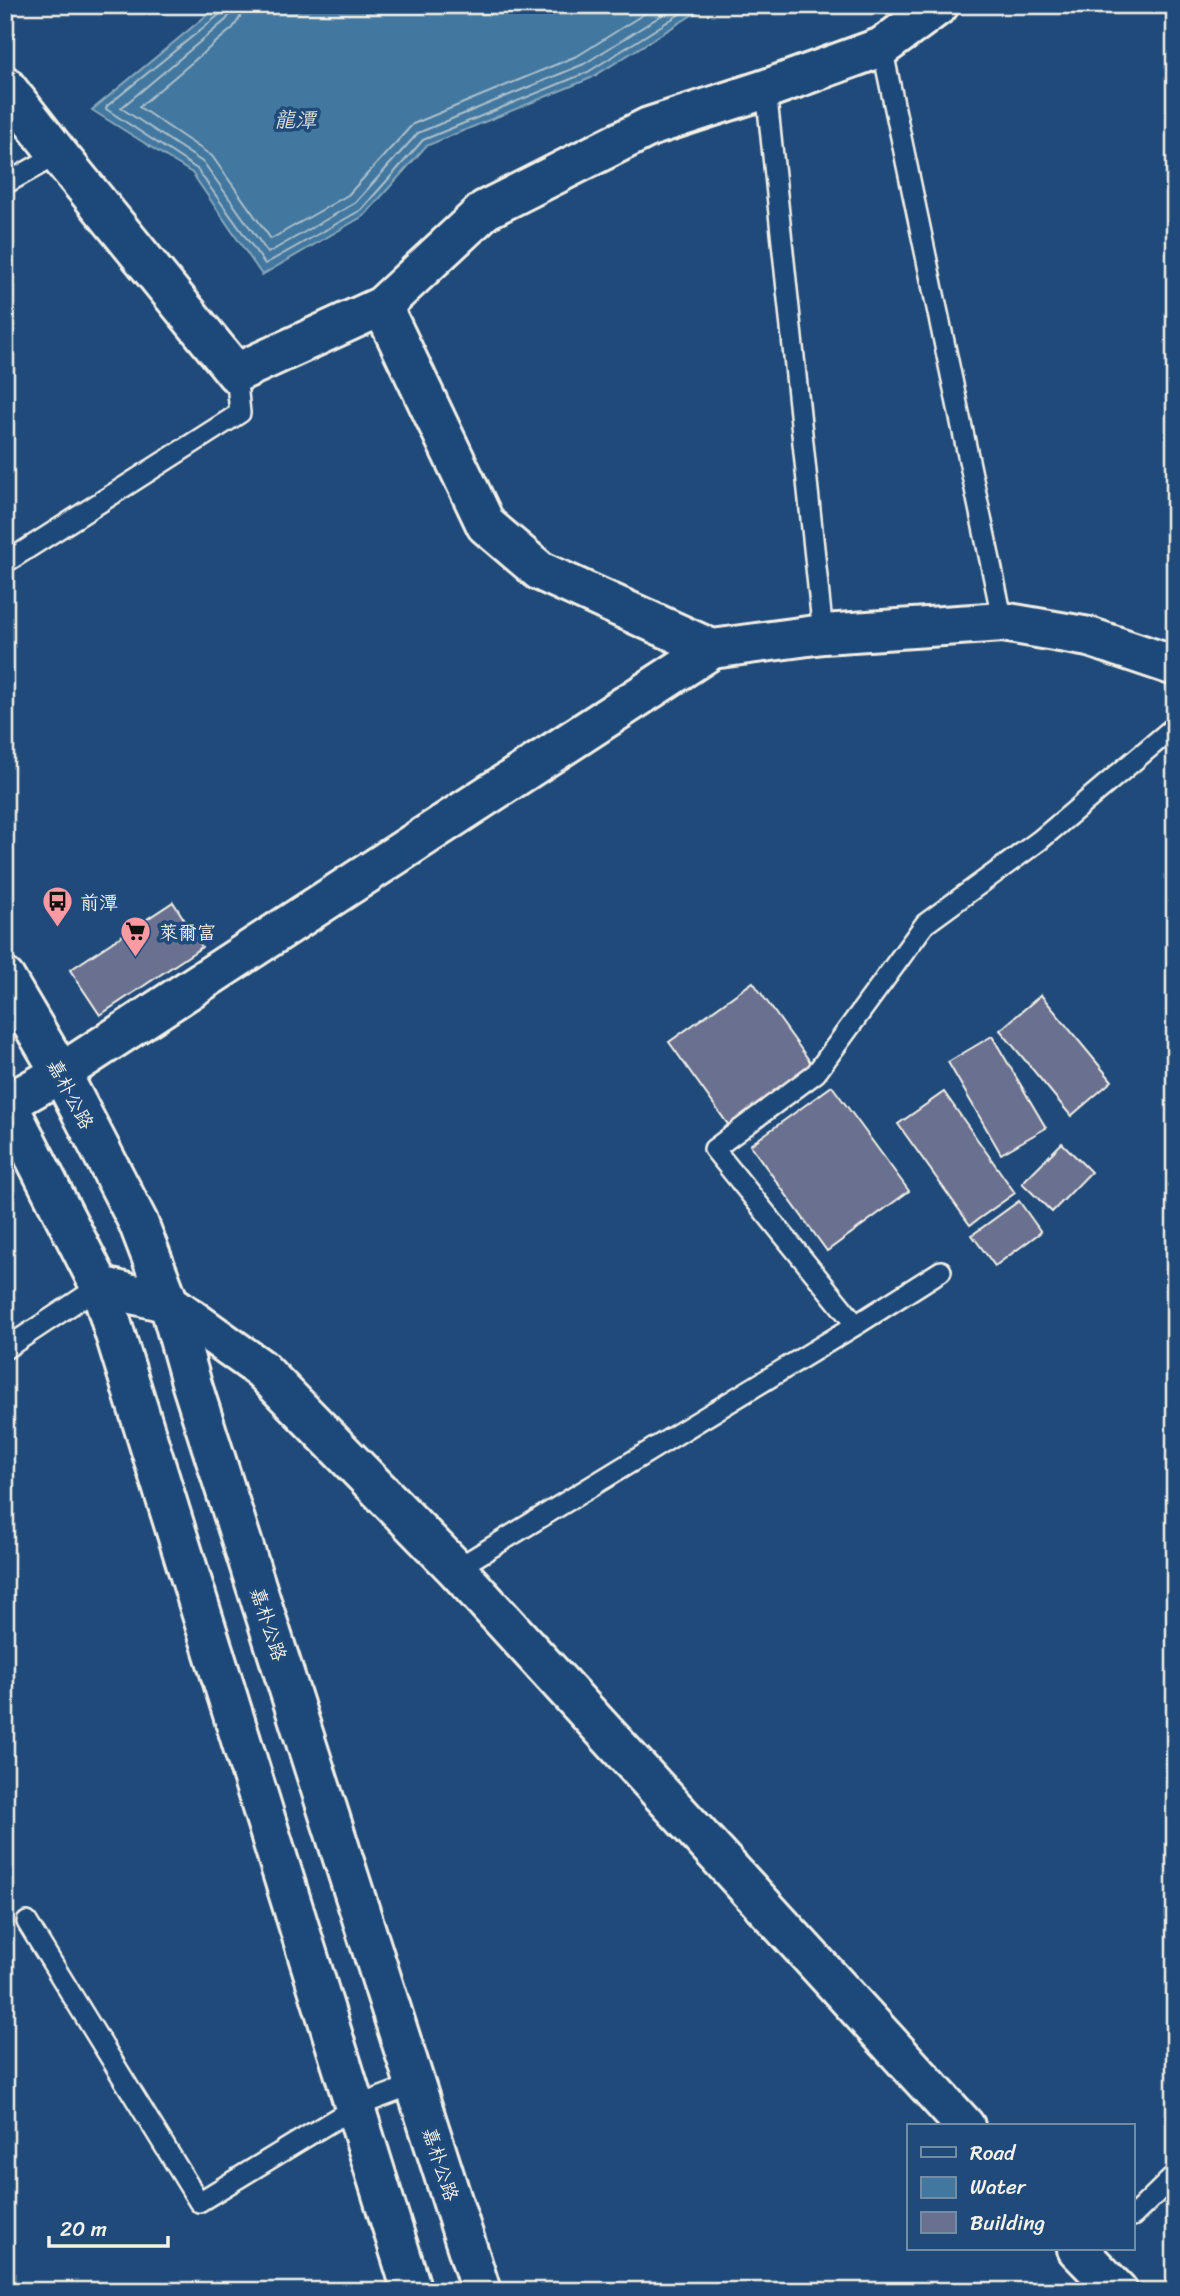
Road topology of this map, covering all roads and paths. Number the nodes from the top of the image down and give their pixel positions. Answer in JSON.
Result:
{"nodes":[{"id":1,"x":939,"y":5,"type":"edge"},
{"id":2,"x":882,"y":47,"type":"junction"},
{"id":3,"x":5,"y":86,"type":"edge"},
{"id":4,"x":766,"y":89,"type":"junction"},
{"id":5,"x":58,"y":154,"type":"junction"},
{"id":6,"x":5,"y":184,"type":"edge"},
{"id":7,"x":382,"y":306,"type":"junction"},
{"id":8,"x":236,"y":373,"type":"junction"},
{"id":9,"x":5,"y":563,"type":"edge"},
{"id":10,"x":1003,"y":622,"type":"junction"},
{"id":11,"x":823,"y":634,"type":"junction"},
{"id":12,"x":712,"y":649,"type":"junction"},
{"id":13,"x":1175,"y":666,"type":"edge"},
{"id":14,"x":1175,"y":726,"type":"edge"},
{"id":15,"x":5,"y":978,"type":"edge"},
{"id":16,"x":61,"y":1073,"type":"junction"},
{"id":17,"x":6,"y":1102,"type":"edge"},
{"id":18,"x":941,"y":1271,"type":"dead end"},
{"id":19,"x":100,"y":1286,"type":"junction"},
{"id":20,"x":169,"y":1303,"type":"junction"},
{"id":21,"x":856,"y":1325,"type":"junction"},
{"id":22,"x":5,"y":1349,"type":"edge"},
{"id":23,"x":456,"y":1569,"type":"junction"},
{"id":24,"x":27,"y":1922,"type":"dead end"},
{"id":25,"x":416,"y":2084,"type":"junction"},
{"id":26,"x":355,"y":2106,"type":"junction"},
{"id":27,"x":963,"y":2124,"type":"edge"},
{"id":28,"x":1175,"y":2175,"type":"edge"},
{"id":29,"x":1134,"y":2215,"type":"edge"},
{"id":30,"x":1088,"y":2252,"type":"edge"},
{"id":31,"x":412,"y":2291,"type":"edge"},
{"id":32,"x":481,"y":2291,"type":"edge"},
{"id":33,"x":1118,"y":2291,"type":"edge"}],
"edges":[{"from":1,"to":2,"type":"street"},
{"from":2,"to":4,"type":"street"},
{"from":2,"to":10,"type":"lane"},
{"from":3,"to":5,"type":"street"},
{"from":4,"to":7,"type":"street"},
{"from":4,"to":11,"type":"lane"},
{"from":5,"to":6,"type":"lane"},
{"from":5,"to":8,"type":"street"},
{"from":7,"to":8,"type":"street"},
{"from":7,"to":12,"type":"street"},
{"from":8,"to":9,"type":"lane"},
{"from":10,"to":11,"type":"street"},
{"from":10,"to":13,"type":"street"},
{"from":11,"to":12,"type":"street"},
{"from":12,"to":16,"type":"street"},
{"from":14,"to":21,"type":"lane"},
{"from":15,"to":16,"type":"street","name":"嘉朴公路"},
{"from":16,"to":17,"type":"street"},
{"from":16,"to":20,"type":"street","name":"嘉朴公路"},
{"from":17,"to":19,"type":"street"},
{"from":18,"to":21,"type":"lane"},
{"from":19,"to":20,"type":"street"},
{"from":19,"to":22,"type":"lane"},
{"from":19,"to":26,"type":"street"},
{"from":20,"to":23,"type":"street"},
{"from":20,"to":25,"type":"street","name":"嘉朴公路"},
{"from":21,"to":23,"type":"lane"},
{"from":23,"to":27,"type":"street"},
{"from":24,"to":26,"type":"lane"},
{"from":25,"to":26,"type":"lane"},
{"from":25,"to":32,"type":"street","name":"嘉朴公路"},
{"from":26,"to":31,"type":"street"},
{"from":28,"to":29,"type":"lane"},
{"from":30,"to":33,"type":"street"}]}
